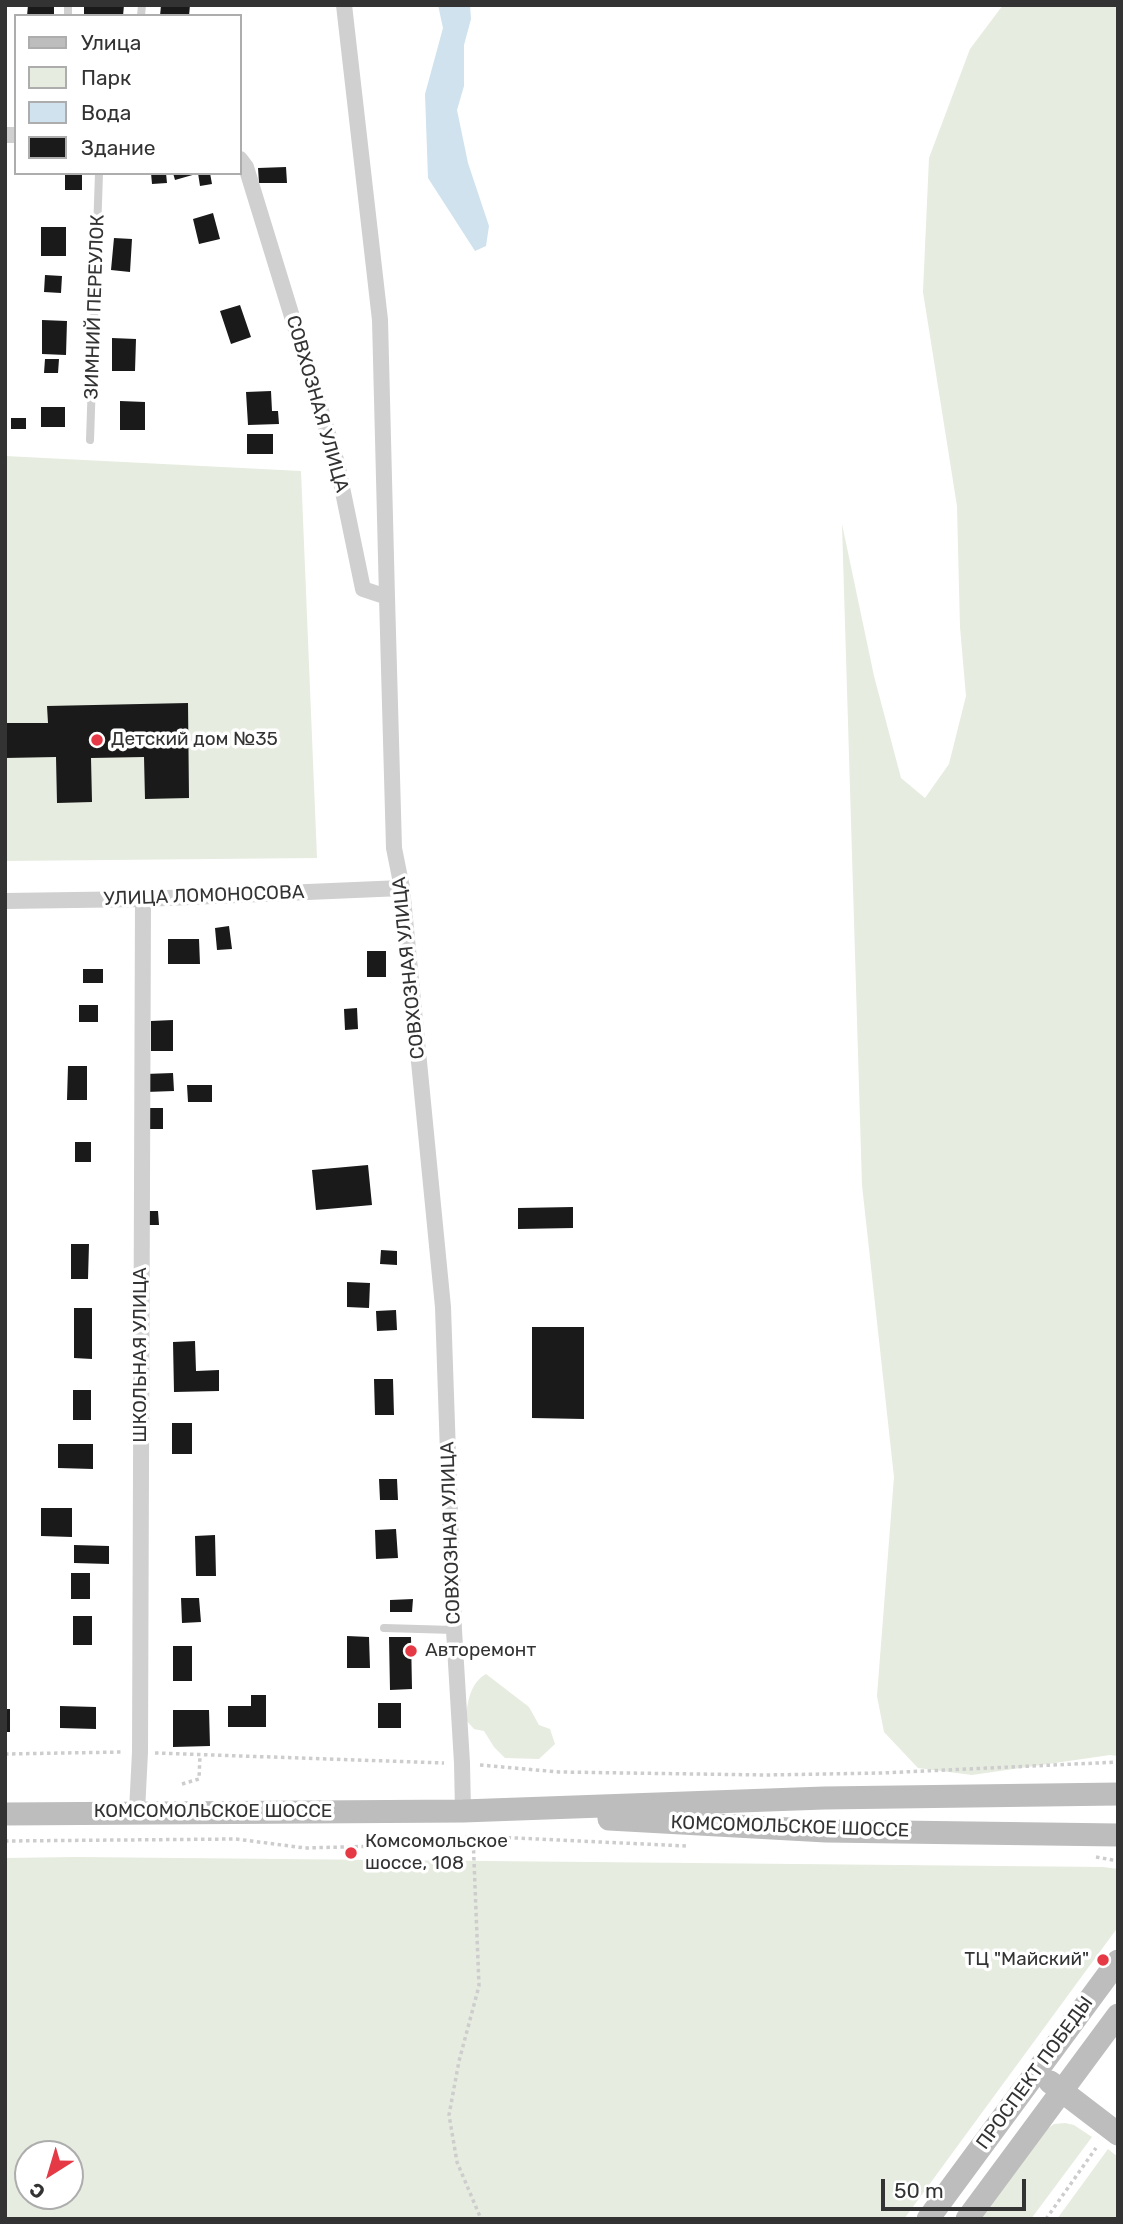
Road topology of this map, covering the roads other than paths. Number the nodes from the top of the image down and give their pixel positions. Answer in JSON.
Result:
{"nodes":[{"id":1,"x":344,"y":5,"type":"edge"},
{"id":2,"x":242,"y":162,"type":"edge"},
{"id":3,"x":99,"y":175,"type":"edge"},
{"id":4,"x":90,"y":440,"type":"dead end"},
{"id":5,"x":387,"y":597,"type":"junction"},
{"id":6,"x":402,"y":888,"type":"junction"},
{"id":7,"x":143,"y":899,"type":"junction"},
{"id":8,"x":5,"y":901,"type":"edge"},
{"id":9,"x":384,"y":1628,"type":"dead end"},
{"id":10,"x":454,"y":1630,"type":"junction"},
{"id":11,"x":1118,"y":1794,"type":"edge"},
{"id":12,"x":824,"y":1798,"type":"junction"},
{"id":13,"x":137,"y":1811,"type":"junction"},
{"id":14,"x":463,"y":1811,"type":"junction"},
{"id":15,"x":5,"y":1814,"type":"edge"},
{"id":16,"x":826,"y":1831,"type":"junction"},
{"id":17,"x":1118,"y":1835,"type":"edge"},
{"id":18,"x":1118,"y":1961,"type":"edge"},
{"id":19,"x":1118,"y":2015,"type":"edge"},
{"id":20,"x":1037,"y":2071,"type":"junction"},
{"id":21,"x":1062,"y":2090,"type":"junction"},
{"id":22,"x":1118,"y":2134,"type":"edge"},
{"id":23,"x":928,"y":2219,"type":"edge"},
{"id":24,"x":967,"y":2219,"type":"edge"}],
"edges":[{"from":1,"to":5,"type":"street"},
{"from":2,"to":5,"type":"street","name":"СОВХОЗНАЯ УЛИЦА"},
{"from":3,"to":4,"type":"lane","name":"ЗИМНИЙ ПЕРЕУЛОК"},
{"from":5,"to":6,"type":"street","name":"СОВХОЗНАЯ УЛИЦА"},
{"from":6,"to":7,"type":"street","name":"УЛИЦА ЛОМОНОСОВА"},
{"from":6,"to":10,"type":"street","name":"СОВХОЗНАЯ УЛИЦА"},
{"from":7,"to":8,"type":"street","name":"УЛИЦА ЛОМОНОСОВА"},
{"from":7,"to":13,"type":"street","name":"ШКОЛЬНАЯ УЛИЦА"},
{"from":9,"to":10,"type":"lane"},
{"from":10,"to":14,"type":"street","name":"СОВХОЗНАЯ УЛИЦА"},
{"from":11,"to":12,"type":"main road","name":"КОМСОМОЛЬСКОЕ ШОССЕ"},
{"from":12,"to":14,"type":"main road","name":"КОМСОМОЛЬСКОЕ ШОССЕ"},
{"from":12,"to":16,"type":"main road"},
{"from":13,"to":14,"type":"main road","name":"КОМСОМОЛЬСКОЕ ШОССЕ"},
{"from":13,"to":15,"type":"main road","name":"КОМСОМОЛЬСКОЕ ШОССЕ"},
{"from":14,"to":16,"type":"main road","name":"КОМСОМОЛЬСКОЕ ШОССЕ"},
{"from":16,"to":17,"type":"main road","name":"КОМСОМОЛЬСКОЕ ШОССЕ"},
{"from":18,"to":20,"type":"main road","name":"ПРОСПЕКТ ПОБЕДЫ"},
{"from":19,"to":21,"type":"main road","name":"ПРОСПЕКТ ПОБЕДЫ"},
{"from":20,"to":21,"type":"main road"},
{"from":20,"to":23,"type":"main road","name":"ПРОСПЕКТ ПОБЕДЫ"},
{"from":21,"to":22,"type":"main road"},
{"from":21,"to":24,"type":"main road","name":"ПРОСПЕКТ ПОБЕДЫ"}]}
